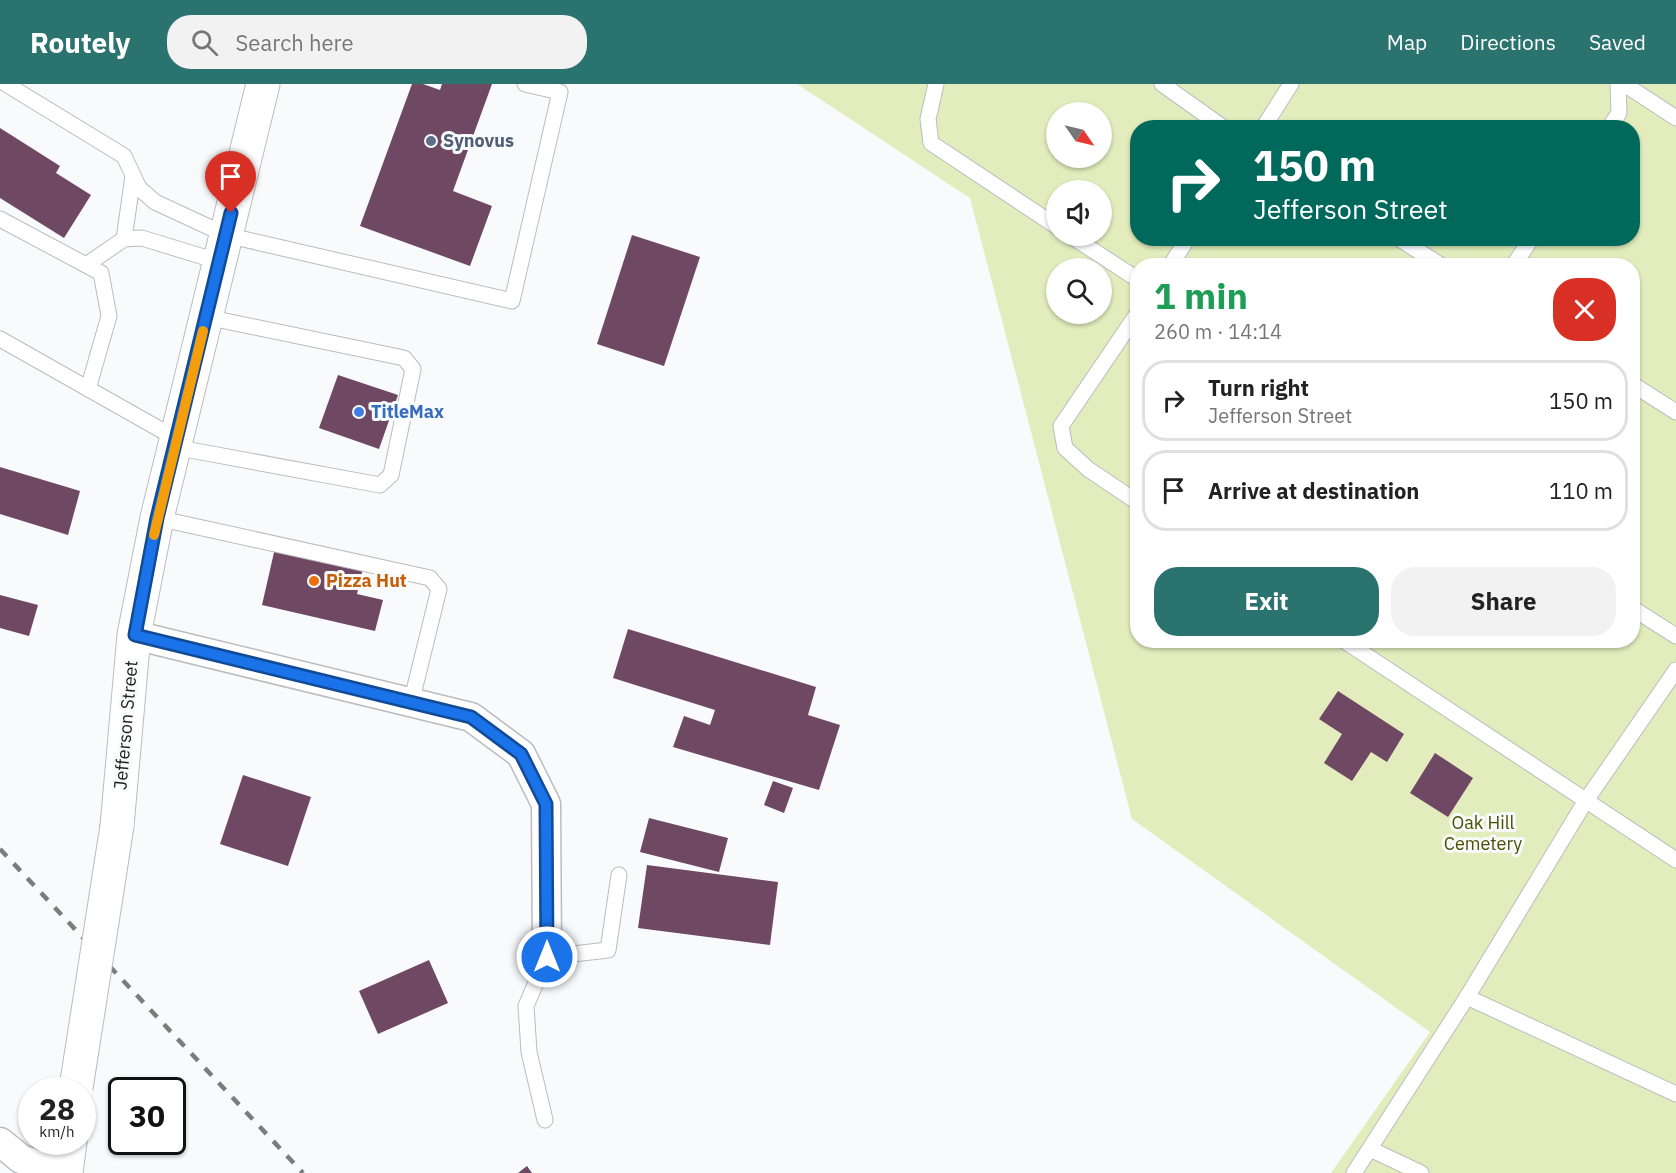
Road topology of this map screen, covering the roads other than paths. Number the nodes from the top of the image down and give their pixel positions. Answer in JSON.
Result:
{"nodes":[{"id":1,"x":6,"y":84,"type":"edge"},
{"id":2,"x":262,"y":84,"type":"edge"},
{"id":3,"x":525,"y":84,"type":"edge"},
{"id":4,"x":936,"y":84,"type":"edge"},
{"id":5,"x":1162,"y":84,"type":"edge"},
{"id":6,"x":1292,"y":84,"type":"edge"},
{"id":7,"x":1618,"y":84,"type":"edge"},
{"id":8,"x":1624,"y":84,"type":"edge"},
{"id":9,"x":1676,"y":118,"type":"edge"},
{"id":10,"x":1213,"y":120,"type":"edge"},
{"id":11,"x":1268,"y":120,"type":"edge"},
{"id":12,"x":1614,"y":120,"type":"edge"},
{"id":13,"x":133,"y":176,"type":"junction"},
{"id":14,"x":0,"y":219,"type":"edge"},
{"id":15,"x":1046,"y":219,"type":"edge"},
{"id":16,"x":124,"y":239,"type":"junction"},
{"id":17,"x":1086,"y":246,"type":"edge"},
{"id":18,"x":1411,"y":246,"type":"edge"},
{"id":19,"x":223,"y":248,"type":"junction"},
{"id":20,"x":1429,"y":258,"type":"edge"},
{"id":21,"x":86,"y":265,"type":"junction"},
{"id":22,"x":1130,"y":274,"type":"edge"},
{"id":23,"x":206,"y":317,"type":"junction"},
{"id":24,"x":1130,"y":324,"type":"edge"},
{"id":25,"x":0,"y":339,"type":"edge"},
{"id":26,"x":88,"y":389,"type":"junction"},
{"id":27,"x":1640,"y":389,"type":"edge"},
{"id":28,"x":1676,"y":412,"type":"edge"},
{"id":29,"x":176,"y":443,"type":"junction"},
{"id":30,"x":1130,"y":497,"type":"edge"},
{"id":31,"x":157,"y":518,"type":"junction"},
{"id":32,"x":1640,"y":613,"type":"edge"},
{"id":33,"x":135,"y":635,"type":"junction"},
{"id":34,"x":1676,"y":636,"type":"edge"},
{"id":35,"x":1354,"y":648,"type":"edge"},
{"id":36,"x":1676,"y":670,"type":"edge"},
{"id":37,"x":411,"y":703,"type":"junction"},
{"id":38,"x":1585,"y":802,"type":"junction"},
{"id":39,"x":1676,"y":860,"type":"edge"},
{"id":40,"x":620,"y":875,"type":"dead end"},
{"id":41,"x":547,"y":957,"type":"junction"},
{"id":42,"x":1467,"y":997,"type":"junction"},
{"id":43,"x":78,"y":1077,"type":"edge"},
{"id":44,"x":1676,"y":1094,"type":"edge"},
{"id":45,"x":545,"y":1120,"type":"dead end"},
{"id":46,"x":0,"y":1142,"type":"edge"},
{"id":47,"x":1370,"y":1149,"type":"junction"},
{"id":48,"x":69,"y":1155,"type":"edge"},
{"id":49,"x":67,"y":1173,"type":"edge"},
{"id":50,"x":1354,"y":1173,"type":"edge"},
{"id":51,"x":1421,"y":1173,"type":"edge"}],
"edges":[{"from":1,"to":13,"type":"lane"},
{"from":2,"to":19,"type":"main road","name":"Jefferson Street"},
{"from":3,"to":19,"type":"lane"},
{"from":4,"to":15,"type":"lane"},
{"from":5,"to":10,"type":"lane"},
{"from":6,"to":11,"type":"lane"},
{"from":7,"to":12,"type":"lane"},
{"from":8,"to":9,"type":"lane"},
{"from":13,"to":16,"type":"lane"},
{"from":13,"to":19,"type":"lane"},
{"from":14,"to":21,"type":"lane"},
{"from":16,"to":19,"type":"lane"},
{"from":16,"to":21,"type":"lane"},
{"from":17,"to":22,"type":"lane"},
{"from":18,"to":20,"type":"lane"},
{"from":19,"to":23,"type":"main road","name":"Jefferson Street"},
{"from":21,"to":26,"type":"lane"},
{"from":23,"to":29,"type":"main road","name":"Jefferson Street"},
{"from":23,"to":29,"type":"lane"},
{"from":24,"to":30,"type":"lane"},
{"from":25,"to":26,"type":"lane"},
{"from":26,"to":29,"type":"lane"},
{"from":27,"to":28,"type":"lane"},
{"from":29,"to":31,"type":"main road","name":"Jefferson Street"},
{"from":31,"to":33,"type":"main road","name":"Jefferson Street"},
{"from":31,"to":37,"type":"lane"},
{"from":32,"to":34,"type":"lane"},
{"from":33,"to":37,"type":"street"},
{"from":33,"to":43,"type":"main road","name":"Jefferson Street","bridge":true},
{"from":35,"to":38,"type":"lane"},
{"from":36,"to":38,"type":"lane"},
{"from":37,"to":41,"type":"street"},
{"from":38,"to":39,"type":"lane"},
{"from":38,"to":42,"type":"lane"},
{"from":40,"to":41,"type":"lane"},
{"from":41,"to":45,"type":"lane"},
{"from":42,"to":44,"type":"lane"},
{"from":42,"to":47,"type":"lane"},
{"from":46,"to":49,"type":"street"},
{"from":47,"to":50,"type":"lane"},
{"from":47,"to":51,"type":"lane"},
{"from":48,"to":49,"type":"main road"}]}
